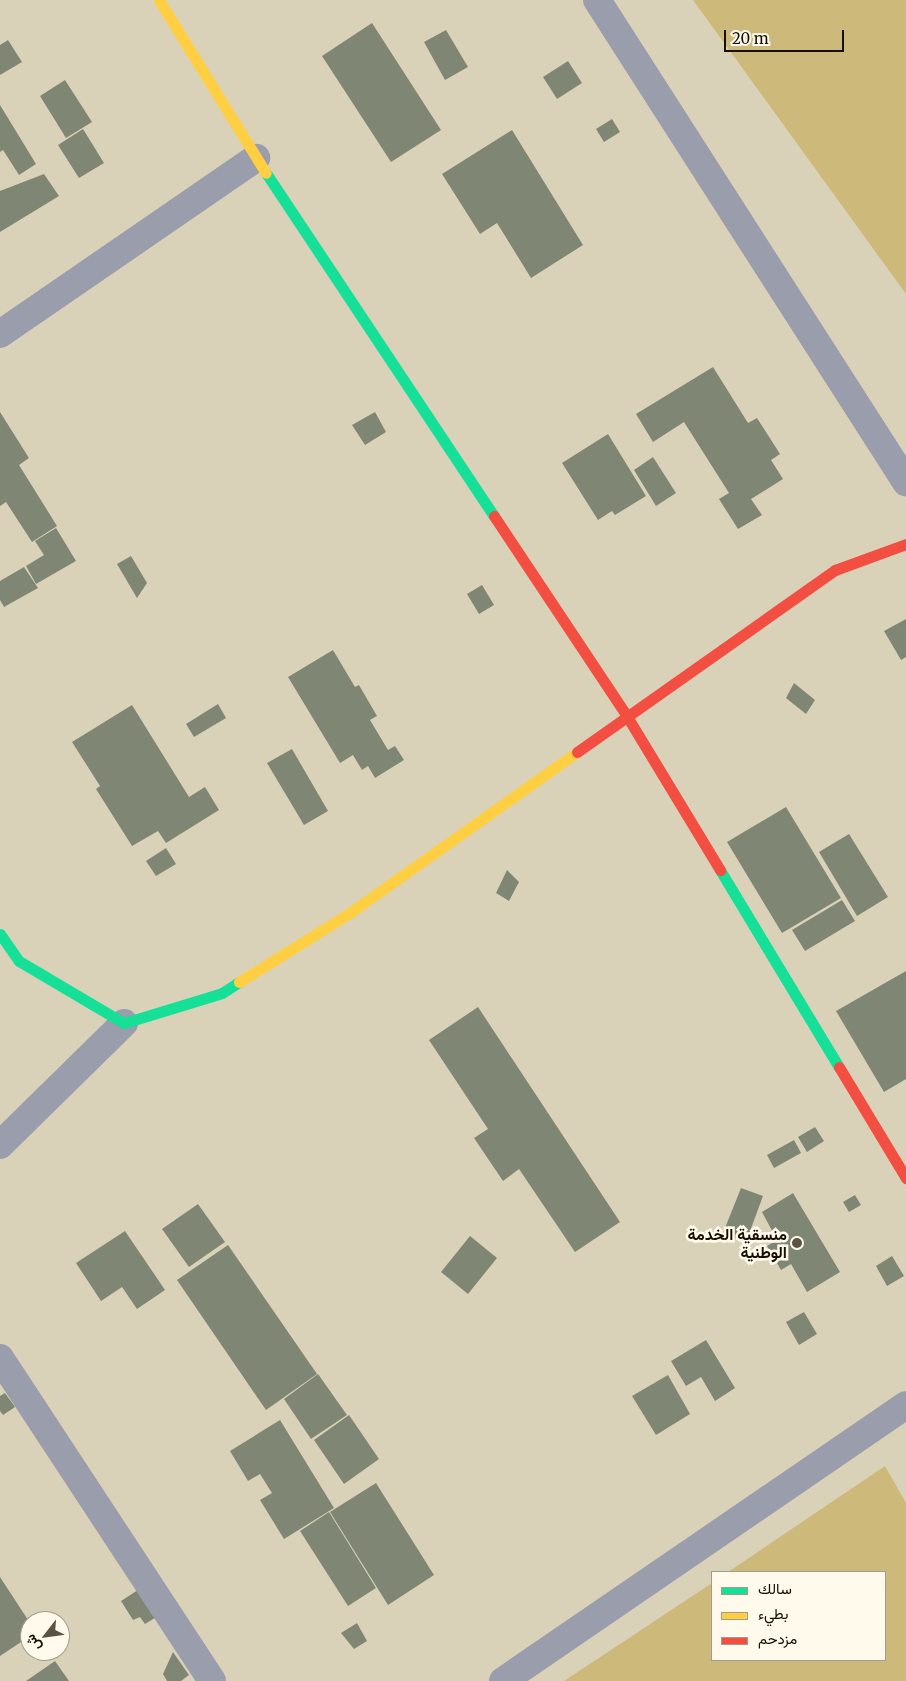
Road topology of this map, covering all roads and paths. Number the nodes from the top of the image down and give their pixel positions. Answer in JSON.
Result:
{"nodes":[{"id":1,"x":159,"y":0,"type":"edge"},
{"id":2,"x":597,"y":0,"type":"edge"},
{"id":3,"x":256,"y":158,"type":"junction"},
{"id":4,"x":0,"y":334,"type":"edge"},
{"id":5,"x":906,"y":482,"type":"edge"},
{"id":6,"x":906,"y":544,"type":"edge"},
{"id":7,"x":628,"y":718,"type":"junction"},
{"id":8,"x":0,"y":934,"type":"edge"},
{"id":9,"x":124,"y":1023,"type":"junction"},
{"id":10,"x":0,"y":1145,"type":"edge"},
{"id":11,"x":906,"y":1178,"type":"edge"},
{"id":12,"x":0,"y":1358,"type":"edge"},
{"id":13,"x":906,"y":1405,"type":"edge"},
{"id":14,"x":212,"y":1681,"type":"edge"},
{"id":15,"x":503,"y":1681,"type":"edge"}],
"edges":[{"from":1,"to":3,"type":"street"},
{"from":2,"to":5,"type":"street"},
{"from":3,"to":4,"type":"street"},
{"from":3,"to":7,"type":"street"},
{"from":6,"to":7,"type":"street"},
{"from":7,"to":9,"type":"street"},
{"from":7,"to":11,"type":"street"},
{"from":8,"to":9,"type":"street"},
{"from":9,"to":10,"type":"street"},
{"from":12,"to":14,"type":"street"},
{"from":13,"to":15,"type":"street"}]}
